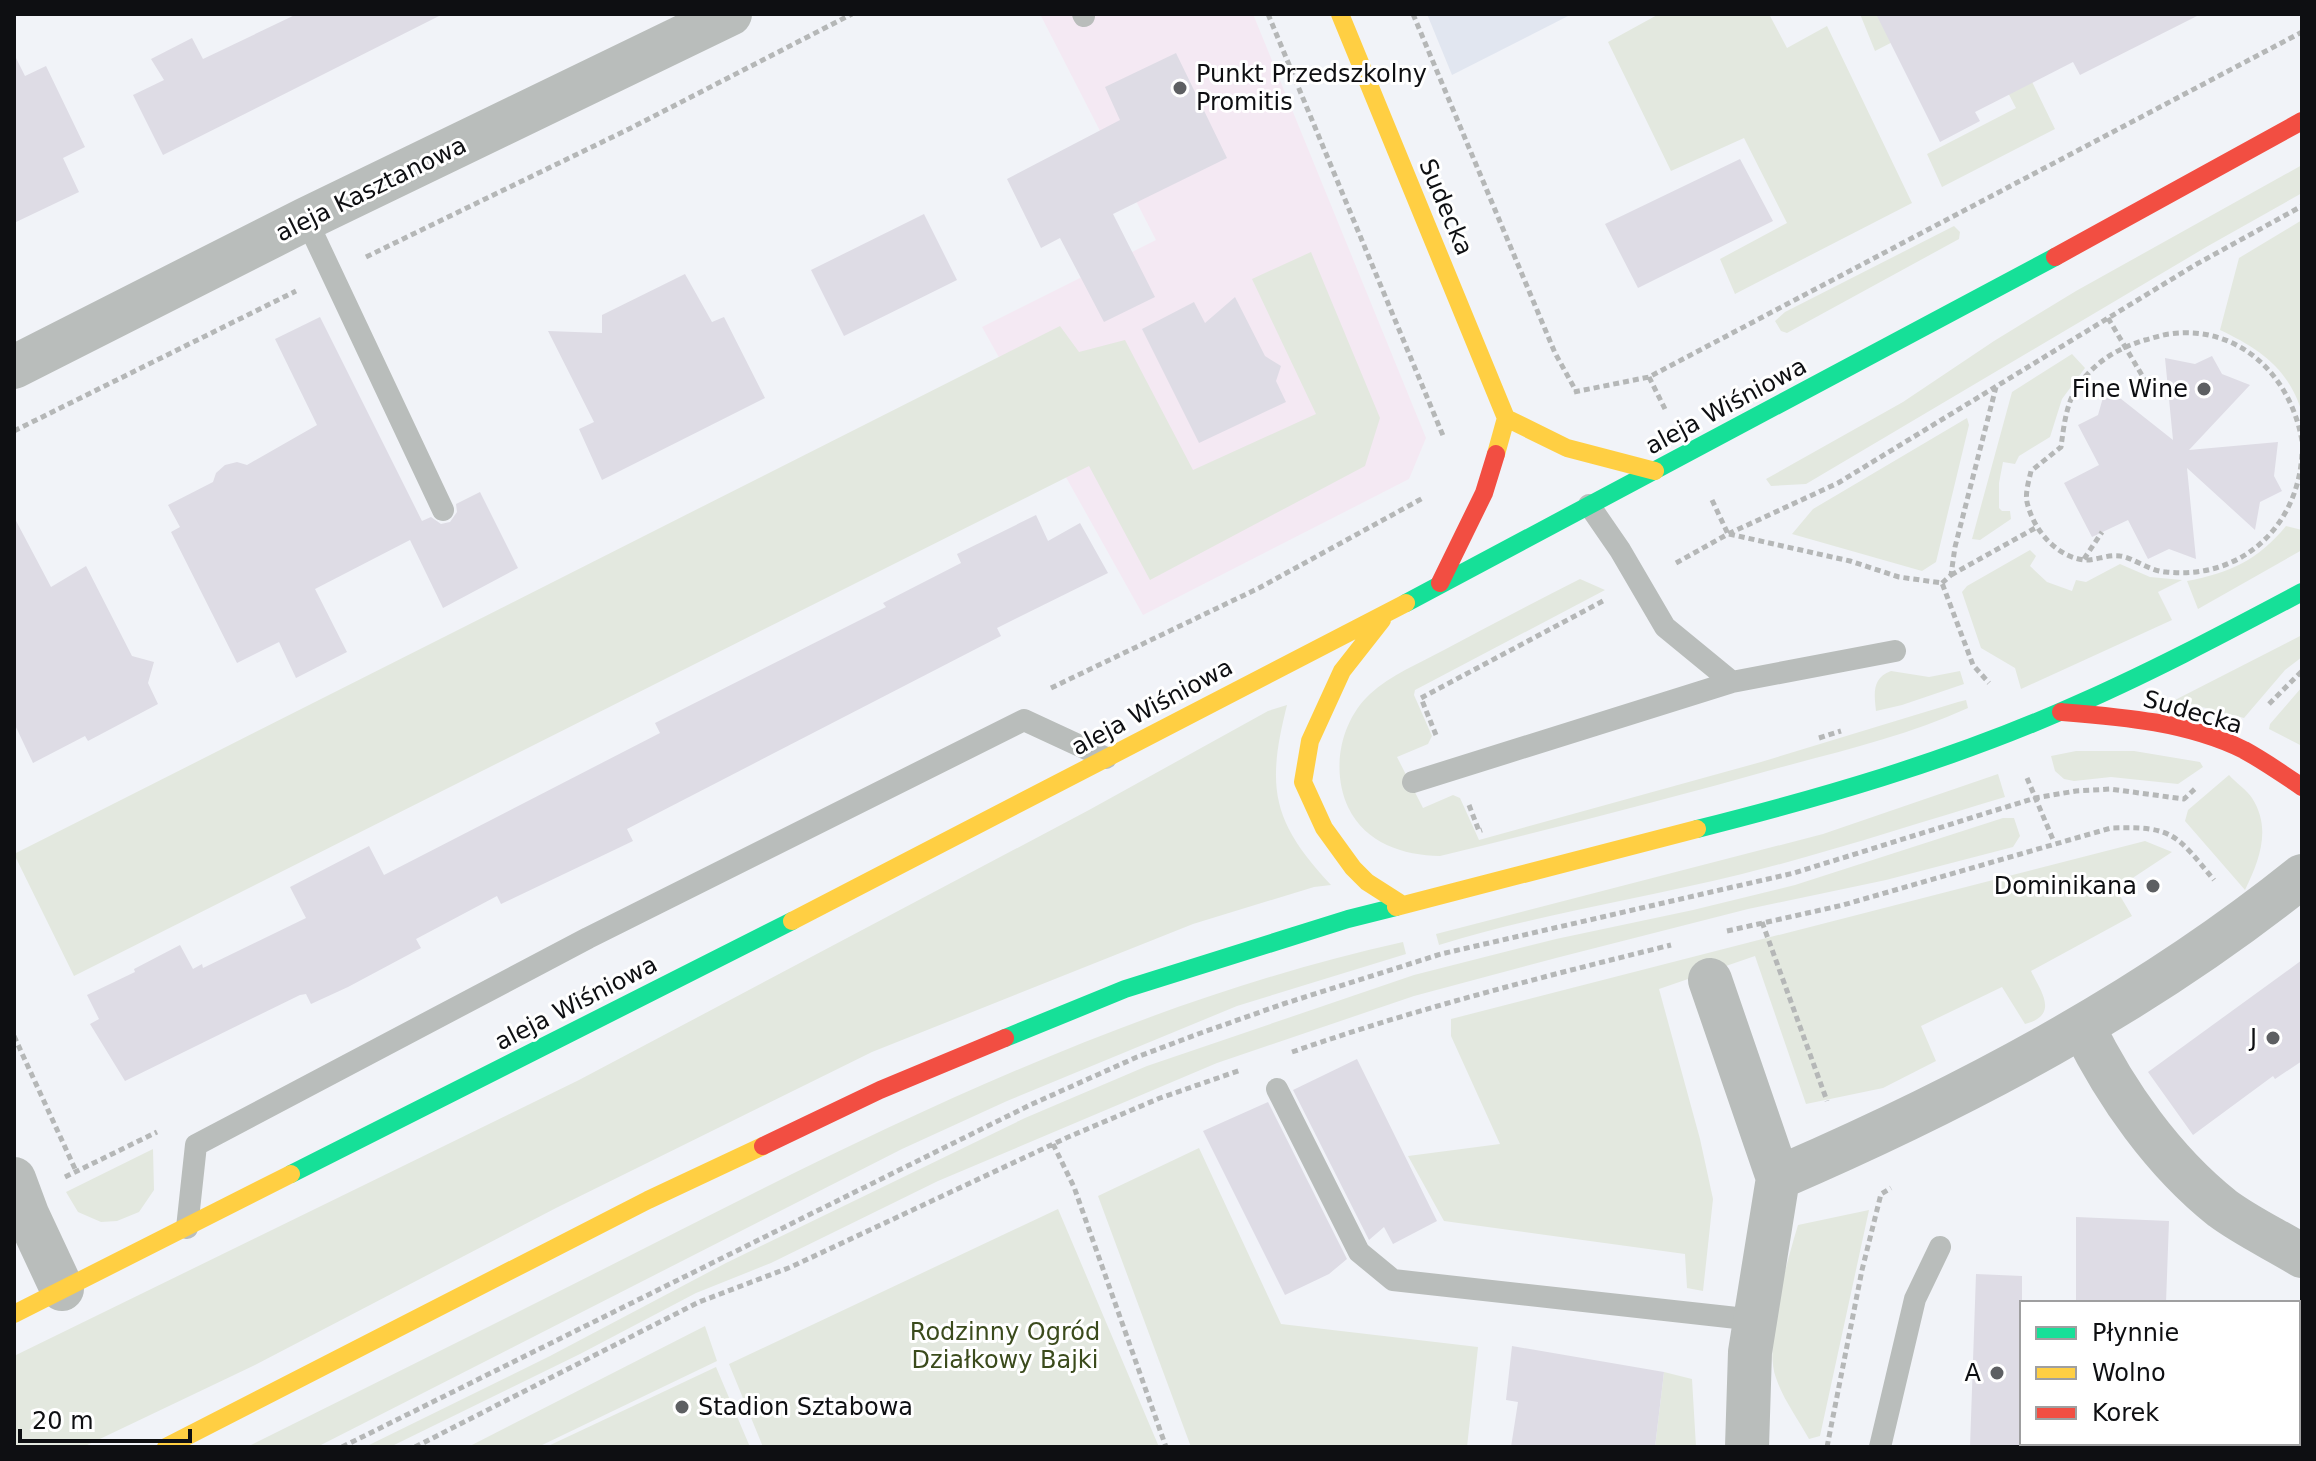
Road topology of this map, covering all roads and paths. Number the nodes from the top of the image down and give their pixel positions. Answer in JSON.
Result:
{"nodes":[{"id":1,"x":730,"y":14,"type":"edge"},
{"id":2,"x":852,"y":14,"type":"edge"},
{"id":3,"x":1268,"y":14,"type":"edge"},
{"id":4,"x":1340,"y":14,"type":"edge"},
{"id":5,"x":1413,"y":14,"type":"edge"},
{"id":6,"x":2302,"y":32,"type":"edge"},
{"id":7,"x":2302,"y":121,"type":"edge"},
{"id":8,"x":2302,"y":206,"type":"edge"},
{"id":9,"x":306,"y":219,"type":"junction"},
{"id":10,"x":331,"y":274,"type":"junction"},
{"id":11,"x":2108,"y":318,"type":"junction"},
{"id":12,"x":2125,"y":346,"type":"junction"},
{"id":13,"x":14,"y":367,"type":"edge"},
{"id":14,"x":1649,"y":377,"type":"junction"},
{"id":15,"x":2146,"y":382,"type":"dead end"},
{"id":16,"x":1996,"y":387,"type":"junction"},
{"id":17,"x":1576,"y":391,"type":"junction"},
{"id":18,"x":1566,"y":395,"type":"dead end"},
{"id":19,"x":1669,"y":417,"type":"dead end"},
{"id":20,"x":1506,"y":418,"type":"junction"},
{"id":21,"x":14,"y":431,"type":"edge"},
{"id":22,"x":2302,"y":441,"type":"edge"},
{"id":23,"x":1446,"y":442,"type":"dead end"},
{"id":24,"x":2302,"y":454,"type":"edge"},
{"id":25,"x":1655,"y":471,"type":"junction"},
{"id":26,"x":1712,"y":500,"type":"dead end"},
{"id":27,"x":1589,"y":505,"type":"junction"},
{"id":28,"x":443,"y":510,"type":"dead end"},
{"id":29,"x":2037,"y":527,"type":"junction"},
{"id":30,"x":2102,"y":532,"type":"dead end"},
{"id":31,"x":1728,"y":534,"type":"junction"},
{"id":32,"x":2084,"y":560,"type":"junction"},
{"id":33,"x":1951,"y":575,"type":"junction"},
{"id":34,"x":1440,"y":583,"type":"junction"},
{"id":35,"x":1942,"y":583,"type":"junction"},
{"id":36,"x":2302,"y":592,"type":"edge"},
{"id":37,"x":1388,"y":612,"type":"junction"},
{"id":38,"x":1895,"y":651,"type":"dead end"},
{"id":39,"x":2302,"y":671,"type":"edge"},
{"id":40,"x":1732,"y":682,"type":"junction"},
{"id":41,"x":1994,"y":694,"type":"dead end"},
{"id":42,"x":2266,"y":708,"type":"dead end"},
{"id":43,"x":2061,"y":712,"type":"junction"},
{"id":44,"x":1106,"y":758,"type":"junction"},
{"id":45,"x":2026,"y":774,"type":"dead end"},
{"id":46,"x":1413,"y":782,"type":"dead end"},
{"id":47,"x":2302,"y":787,"type":"edge"},
{"id":48,"x":2054,"y":843,"type":"dead end"},
{"id":49,"x":2302,"y":876,"type":"edge"},
{"id":50,"x":1403,"y":905,"type":"junction"},
{"id":51,"x":1762,"y":922,"type":"dead end"},
{"id":52,"x":1710,"y":980,"type":"dead end"},
{"id":53,"x":2083,"y":1027,"type":"junction"},
{"id":54,"x":14,"y":1036,"type":"edge"},
{"id":55,"x":1277,"y":1089,"type":"dead end"},
{"id":56,"x":1053,"y":1144,"type":"dead end"},
{"id":57,"x":1846,"y":1148,"type":"junction"},
{"id":58,"x":76,"y":1171,"type":"dead end"},
{"id":59,"x":1778,"y":1178,"type":"junction"},
{"id":60,"x":14,"y":1179,"type":"edge"},
{"id":61,"x":1878,"y":1209,"type":"dead end"},
{"id":62,"x":187,"y":1228,"type":"junction"},
{"id":63,"x":1940,"y":1247,"type":"dead end"},
{"id":64,"x":2302,"y":1256,"type":"edge"},
{"id":65,"x":62,"y":1289,"type":"junction"},
{"id":66,"x":14,"y":1314,"type":"edge"},
{"id":67,"x":1755,"y":1320,"type":"junction"},
{"id":68,"x":166,"y":1447,"type":"edge"},
{"id":69,"x":1166,"y":1447,"type":"edge"},
{"id":70,"x":1747,"y":1447,"type":"edge"},
{"id":71,"x":1827,"y":1447,"type":"edge"},
{"id":72,"x":1880,"y":1447,"type":"edge"}],
"edges":[{"from":1,"to":9,"type":"street","name":"aleja Kasztanowa"},
{"from":2,"to":10,"type":"path"},
{"from":3,"to":23,"type":"path"},
{"from":4,"to":20,"type":"main road","name":"Sudecka"},
{"from":5,"to":17,"type":"path"},
{"from":6,"to":14,"type":"path"},
{"from":7,"to":25,"type":"main road","name":"aleja Wiśniowa"},
{"from":8,"to":11,"type":"path"},
{"from":9,"to":10,"type":"lane"},
{"from":9,"to":13,"type":"street","name":"aleja Kasztanowa"},
{"from":10,"to":21,"type":"path"},
{"from":10,"to":28,"type":"lane"},
{"from":11,"to":12,"type":"path"},
{"from":11,"to":16,"type":"path"},
{"from":12,"to":15,"type":"path"},
{"from":12,"to":22,"type":"path"},
{"from":12,"to":29,"type":"path"},
{"from":14,"to":17,"type":"path"},
{"from":14,"to":19,"type":"path"},
{"from":16,"to":31,"type":"path"},
{"from":16,"to":33,"type":"path"},
{"from":17,"to":18,"type":"path"},
{"from":20,"to":25,"type":"main road"},
{"from":20,"to":34,"type":"main road"},
{"from":24,"to":32,"type":"path"},
{"from":25,"to":27,"type":"main road","name":"aleja Wiśniowa"},
{"from":26,"to":31,"type":"path"},
{"from":27,"to":34,"type":"main road","name":"aleja Wiśniowa"},
{"from":27,"to":40,"type":"lane"},
{"from":29,"to":32,"type":"path"},
{"from":29,"to":33,"type":"path"},
{"from":30,"to":32,"type":"path"},
{"from":31,"to":35,"type":"path"},
{"from":33,"to":35,"type":"path"},
{"from":34,"to":37,"type":"main road","name":"aleja Wiśniowa"},
{"from":35,"to":41,"type":"path"},
{"from":36,"to":43,"type":"main road"},
{"from":37,"to":44,"type":"main road","name":"aleja Wiśniowa"},
{"from":37,"to":50,"type":"main road"},
{"from":38,"to":40,"type":"lane"},
{"from":39,"to":42,"type":"path"},
{"from":40,"to":46,"type":"lane"},
{"from":43,"to":47,"type":"main road","name":"Sudecka"},
{"from":43,"to":50,"type":"main road"},
{"from":44,"to":62,"type":"main road","name":"aleja Wiśniowa"},
{"from":44,"to":62,"type":"lane"},
{"from":45,"to":48,"type":"path"},
{"from":49,"to":53,"type":"street"},
{"from":50,"to":68,"type":"main road"},
{"from":51,"to":57,"type":"path"},
{"from":52,"to":59,"type":"street"},
{"from":53,"to":57,"type":"street"},
{"from":53,"to":64,"type":"street"},
{"from":54,"to":58,"type":"path"},
{"from":55,"to":67,"type":"lane"},
{"from":56,"to":69,"type":"path"},
{"from":57,"to":59,"type":"street"},
{"from":59,"to":67,"type":"street"},
{"from":60,"to":65,"type":"street"},
{"from":61,"to":71,"type":"path"},
{"from":62,"to":65,"type":"main road","name":"aleja Wiśniowa"},
{"from":63,"to":72,"type":"lane"},
{"from":65,"to":66,"type":"main road","name":"aleja Wiśniowa"},
{"from":67,"to":70,"type":"street"}]}
